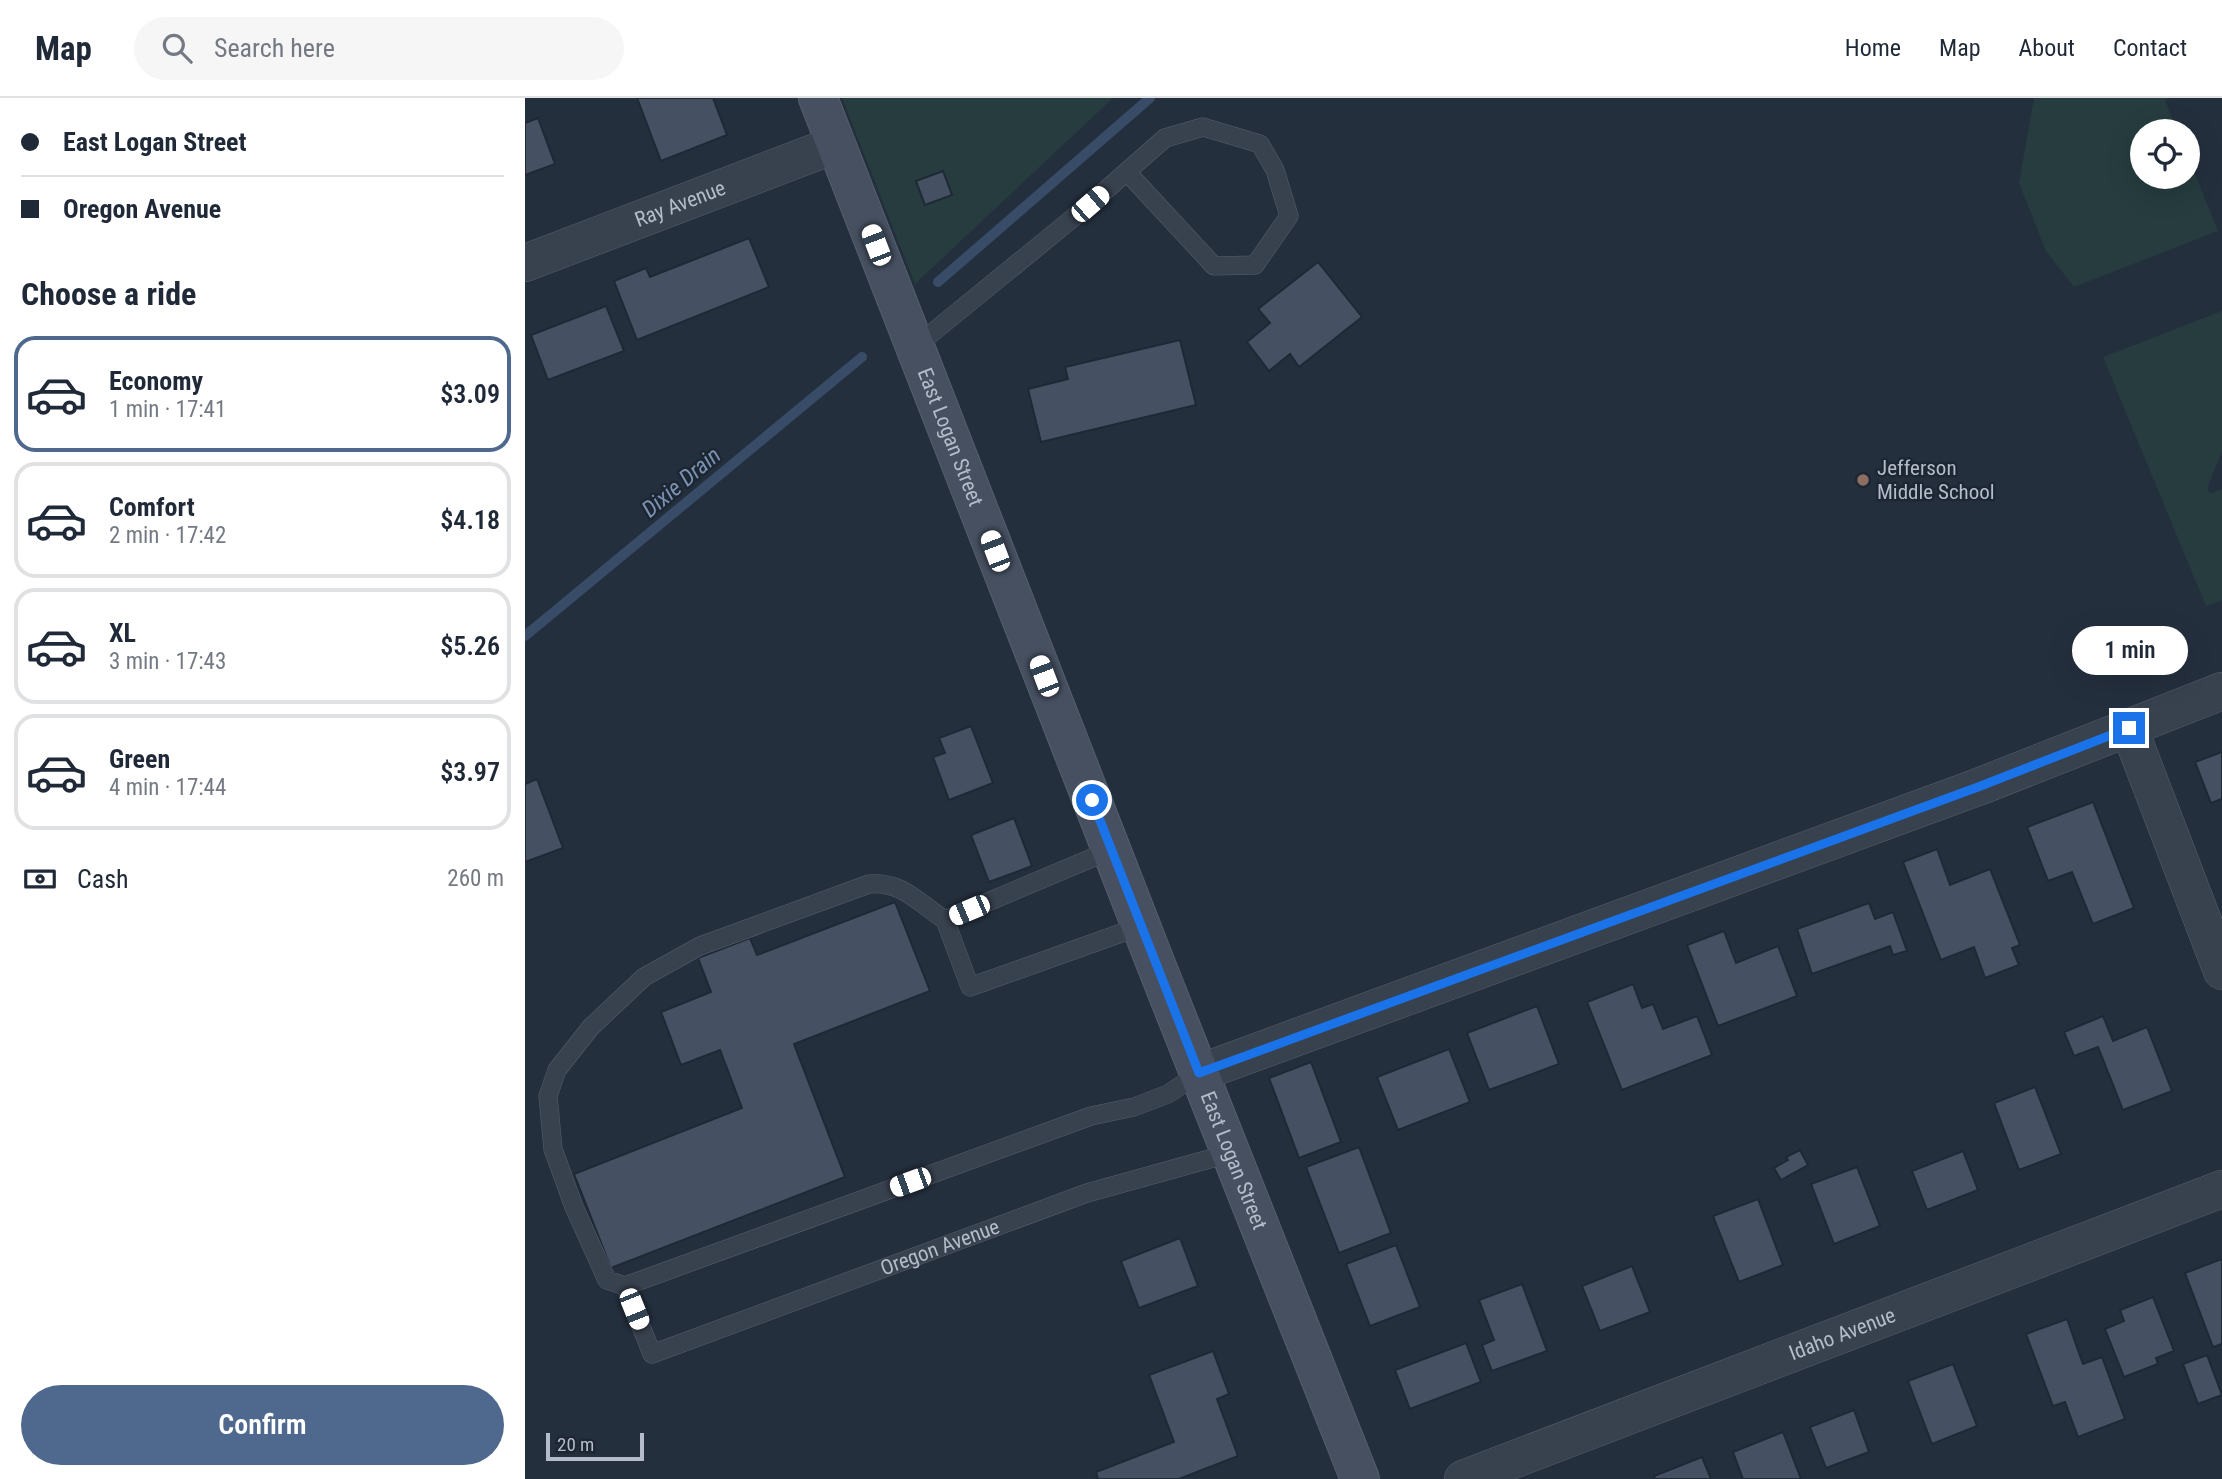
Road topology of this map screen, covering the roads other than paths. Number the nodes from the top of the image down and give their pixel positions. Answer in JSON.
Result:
{"nodes":[{"id":1,"x":818,"y":98,"type":"edge"},
{"id":2,"x":837,"y":144,"type":"junction"},
{"id":3,"x":1127,"y":172,"type":"junction"},
{"id":4,"x":525,"y":263,"type":"edge"},
{"id":5,"x":916,"y":346,"type":"junction"},
{"id":6,"x":2222,"y":691,"type":"edge"},
{"id":7,"x":2129,"y":728,"type":"junction"},
{"id":8,"x":1111,"y":850,"type":"junction"},
{"id":9,"x":945,"y":920,"type":"junction"},
{"id":10,"x":1141,"y":926,"type":"junction"},
{"id":11,"x":2222,"y":971,"type":"edge"},
{"id":12,"x":1199,"y":1073,"type":"junction"},
{"id":13,"x":1231,"y":1153,"type":"junction"},
{"id":14,"x":2222,"y":1189,"type":"edge"},
{"id":15,"x":625,"y":1286,"type":"junction"},
{"id":16,"x":1360,"y":1479,"type":"edge"},
{"id":17,"x":1463,"y":1479,"type":"edge"}],
"edges":[{"from":1,"to":2,"type":"street","name":"East Logan Street"},
{"from":2,"to":4,"type":"street","name":"Ray Avenue"},
{"from":2,"to":5,"type":"street","name":"East Logan Street"},
{"from":3,"to":3,"type":"lane"},
{"from":3,"to":5,"type":"lane"},
{"from":5,"to":8,"type":"street","name":"East Logan Street"},
{"from":6,"to":7,"type":"street"},
{"from":7,"to":11,"type":"street"},
{"from":7,"to":12,"type":"street"},
{"from":8,"to":9,"type":"lane"},
{"from":8,"to":10,"type":"street","name":"East Logan Street"},
{"from":9,"to":10,"type":"lane"},
{"from":9,"to":15,"type":"lane"},
{"from":10,"to":12,"type":"street","name":"East Logan Street"},
{"from":12,"to":13,"type":"street","name":"East Logan Street"},
{"from":12,"to":15,"type":"lane"},
{"from":13,"to":15,"type":"lane","name":"Oregon Avenue"},
{"from":13,"to":16,"type":"street","name":"East Logan Street"},
{"from":14,"to":17,"type":"street","name":"Idaho Avenue"}]}
